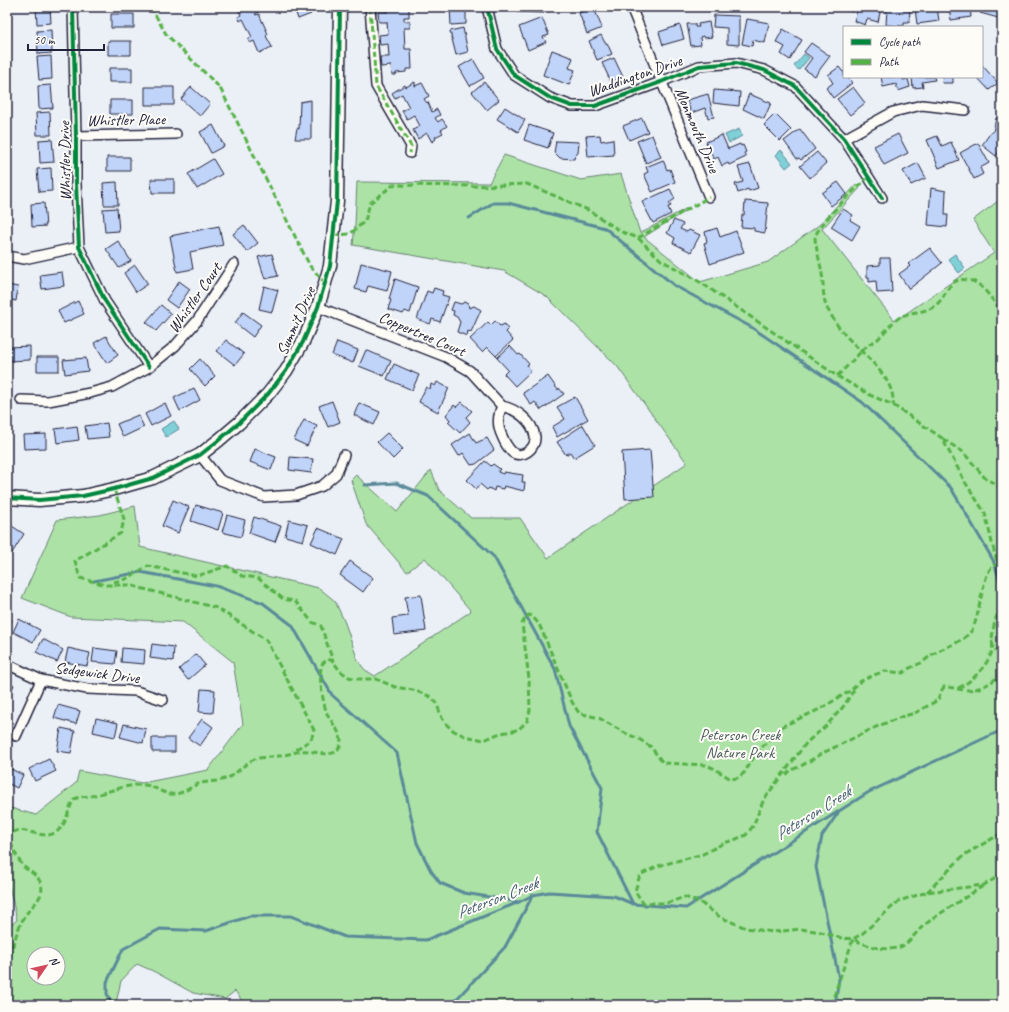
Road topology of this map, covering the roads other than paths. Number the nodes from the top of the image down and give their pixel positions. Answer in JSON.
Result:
{"nodes":[{"id":1,"x":73,"y":7,"type":"edge"},
{"id":2,"x":340,"y":7,"type":"edge"},
{"id":3,"x":370,"y":7,"type":"edge"},
{"id":4,"x":487,"y":7,"type":"edge"},
{"id":5,"x":631,"y":7,"type":"edge"},
{"id":6,"x":661,"y":82,"type":"junction"},
{"id":7,"x":965,"y":110,"type":"dead end"},
{"id":8,"x":176,"y":134,"type":"dead end"},
{"id":9,"x":76,"y":136,"type":"junction"},
{"id":10,"x":844,"y":140,"type":"junction"},
{"id":11,"x":410,"y":153,"type":"dead end"},
{"id":12,"x":709,"y":197,"type":"dead end"},
{"id":13,"x":882,"y":198,"type":"dead end"},
{"id":14,"x":80,"y":247,"type":"junction"},
{"id":15,"x":7,"y":256,"type":"edge"},
{"id":16,"x":234,"y":264,"type":"dead end"},
{"id":17,"x":318,"y":307,"type":"junction"},
{"id":18,"x":149,"y":367,"type":"junction"},
{"id":19,"x":21,"y":400,"type":"dead end"},
{"id":20,"x":502,"y":406,"type":"junction"},
{"id":21,"x":200,"y":455,"type":"junction"},
{"id":22,"x":344,"y":455,"type":"dead end"},
{"id":23,"x":7,"y":498,"type":"edge"},
{"id":24,"x":7,"y":664,"type":"edge"},
{"id":25,"x":41,"y":680,"type":"junction"},
{"id":26,"x":163,"y":700,"type":"dead end"},
{"id":27,"x":16,"y":736,"type":"dead end"}],
"edges":[{"from":1,"to":9,"type":"street","name":"Whistler Drive"},
{"from":2,"to":17,"type":"main road","name":"Summit Drive"},
{"from":3,"to":11,"type":"street"},
{"from":4,"to":6,"type":"street","name":"Waddington Drive"},
{"from":5,"to":6,"type":"street","name":"Monmouth Drive"},
{"from":6,"to":10,"type":"street","name":"Waddington Drive"},
{"from":6,"to":12,"type":"street","name":"Monmouth Drive"},
{"from":7,"to":10,"type":"street"},
{"from":8,"to":9,"type":"street","name":"Whistler Place"},
{"from":9,"to":14,"type":"street","name":"Whistler Drive"},
{"from":10,"to":13,"type":"street","name":"Waddington Drive"},
{"from":14,"to":15,"type":"street"},
{"from":14,"to":18,"type":"street","name":"Whistler Drive"},
{"from":16,"to":18,"type":"street","name":"Whistler Court"},
{"from":17,"to":20,"type":"street","name":"Coppertree Court"},
{"from":17,"to":21,"type":"main road","name":"Summit Drive"},
{"from":18,"to":19,"type":"street","name":"Whistler Court"},
{"from":20,"to":20,"type":"street","name":"Coppertree Court"},
{"from":21,"to":22,"type":"street"},
{"from":21,"to":23,"type":"main road","name":"Summit Drive"},
{"from":24,"to":25,"type":"street","name":"Sedgewick Drive"},
{"from":25,"to":26,"type":"street","name":"Sedgewick Drive"},
{"from":25,"to":27,"type":"street"}]}
